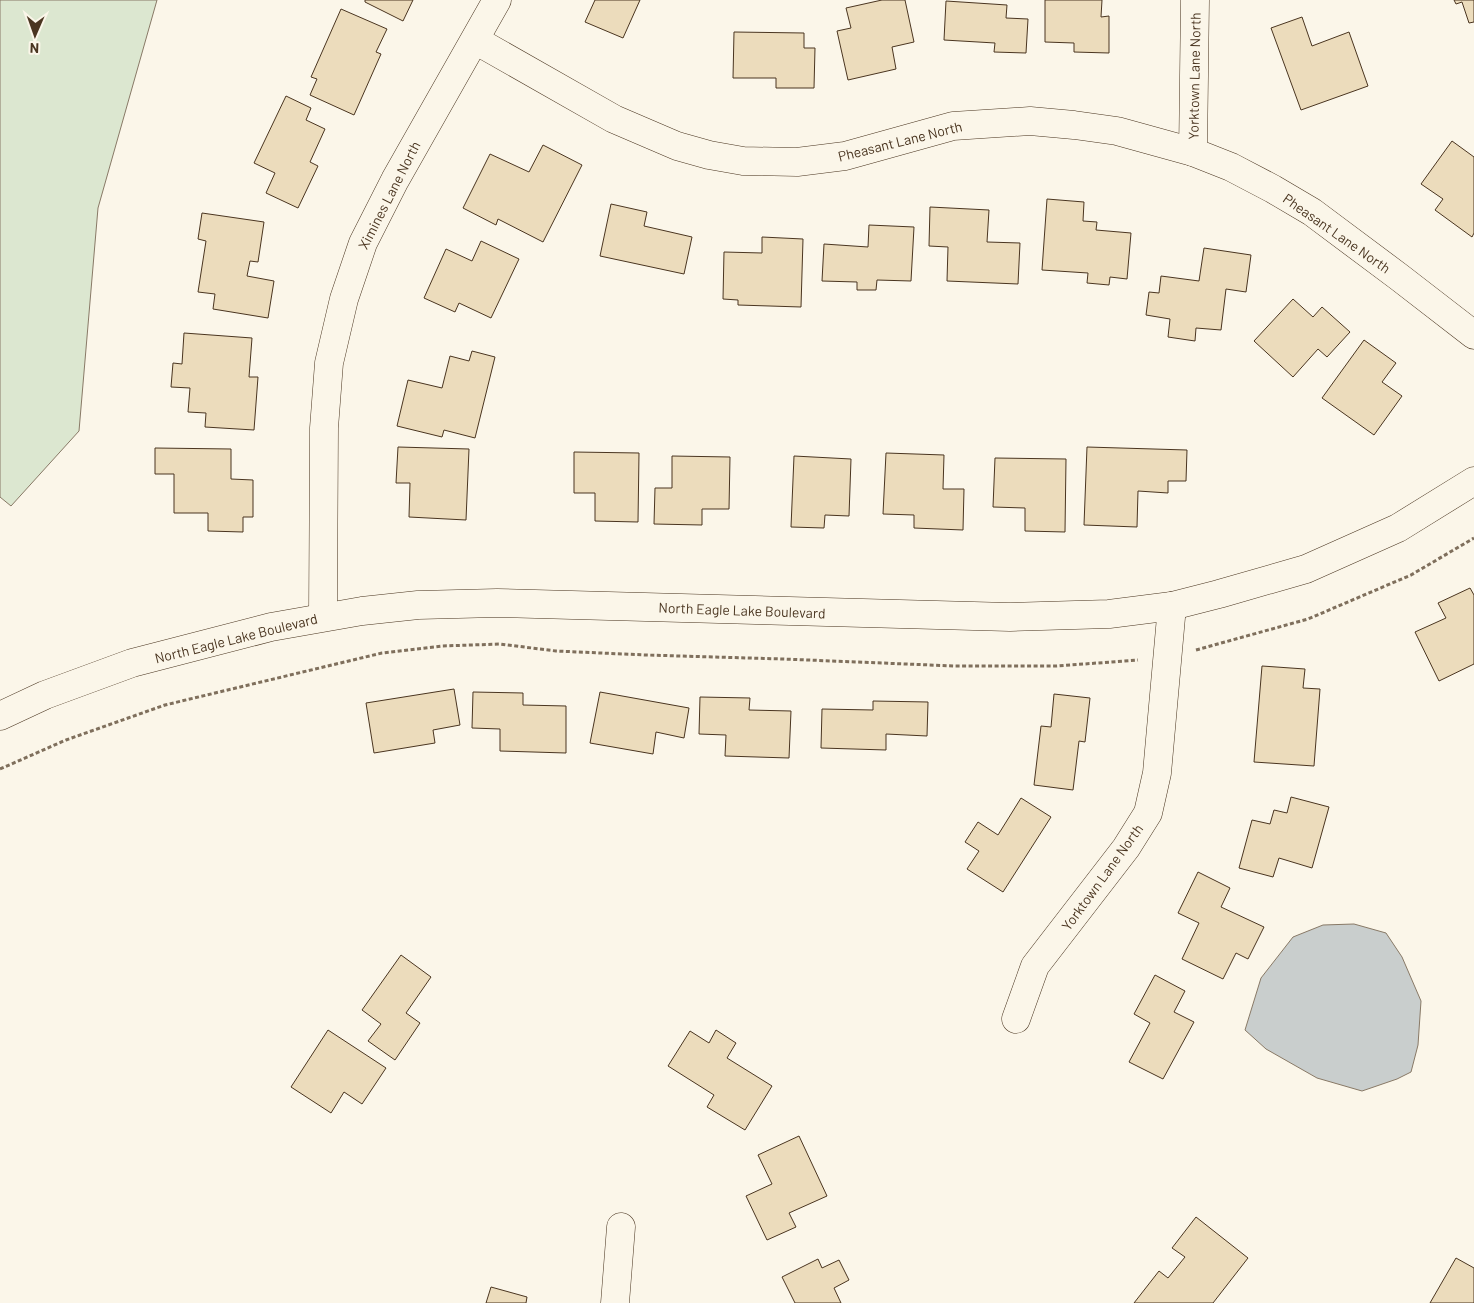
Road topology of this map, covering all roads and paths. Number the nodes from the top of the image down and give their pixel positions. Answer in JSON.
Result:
{"nodes":[{"id":1,"x":497,"y":0,"type":"edge"},
{"id":2,"x":1195,"y":0,"type":"edge"},
{"id":3,"x":474,"y":40,"type":"junction"},
{"id":4,"x":1193,"y":152,"type":"junction"},
{"id":5,"x":1474,"y":335,"type":"edge"},
{"id":6,"x":1474,"y":481,"type":"edge"},
{"id":7,"x":1474,"y":538,"type":"edge"},
{"id":8,"x":1172,"y":606,"type":"junction"},
{"id":9,"x":323,"y":617,"type":"junction"},
{"id":10,"x":1168,"y":656,"type":"junction"},
{"id":11,"x":0,"y":716,"type":"edge"},
{"id":12,"x":0,"y":769,"type":"edge"},
{"id":13,"x":1016,"y":1020,"type":"dead end"},
{"id":14,"x":621,"y":1227,"type":"dead end"},
{"id":15,"x":615,"y":1303,"type":"edge"}],
"edges":[{"from":1,"to":3,"type":"street","name":"Ximines Lane North"},
{"from":2,"to":4,"type":"street","name":"Yorktown Lane North"},
{"from":3,"to":4,"type":"street","name":"Pheasant Lane North"},
{"from":3,"to":9,"type":"street","name":"Ximines Lane North"},
{"from":4,"to":5,"type":"street","name":"Pheasant Lane North"},
{"from":6,"to":8,"type":"street","name":"North Eagle Lake Boulevard"},
{"from":7,"to":10,"type":"path"},
{"from":8,"to":9,"type":"street","name":"North Eagle Lake Boulevard"},
{"from":8,"to":10,"type":"street","name":"Yorktown Lane North"},
{"from":9,"to":11,"type":"street","name":"North Eagle Lake Boulevard"},
{"from":10,"to":12,"type":"path"},
{"from":10,"to":13,"type":"street","name":"Yorktown Lane North"},
{"from":14,"to":15,"type":"street"}]}
